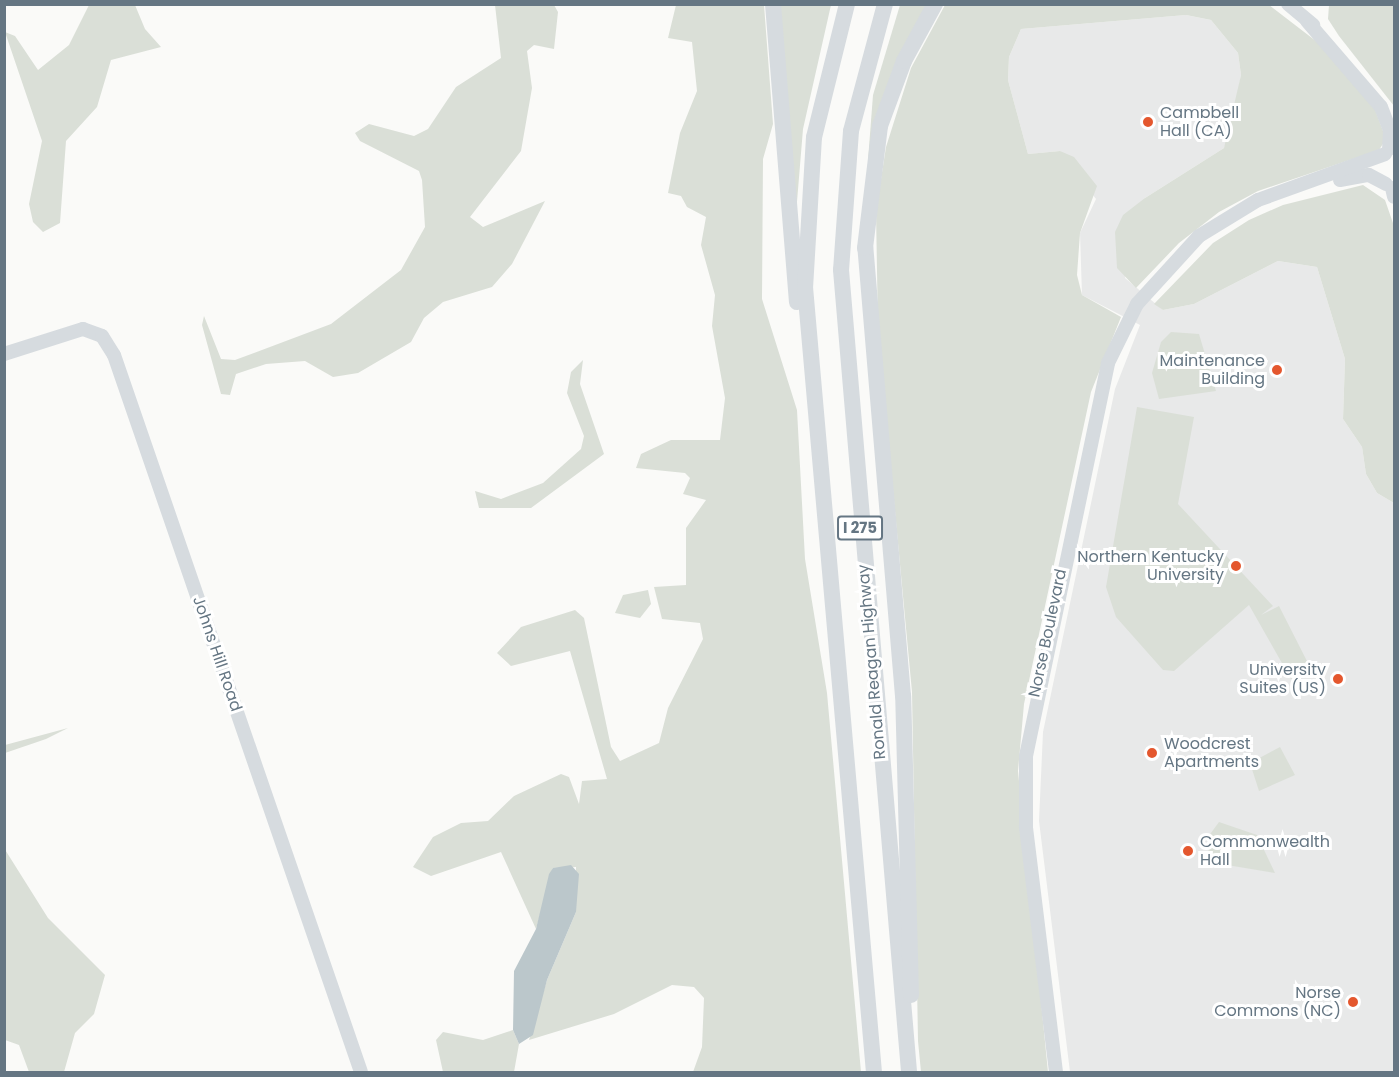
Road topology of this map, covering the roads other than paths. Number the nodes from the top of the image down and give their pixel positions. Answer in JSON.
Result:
{"nodes":[{"id":1,"x":772,"y":4,"type":"edge"},
{"id":2,"x":847,"y":4,"type":"edge"},
{"id":3,"x":885,"y":4,"type":"edge"},
{"id":4,"x":935,"y":4,"type":"edge"},
{"id":5,"x":1288,"y":4,"type":"edge"},
{"id":6,"x":1307,"y":21,"type":"junction"},
{"id":7,"x":1395,"y":115,"type":"edge"},
{"id":8,"x":1389,"y":149,"type":"edge"},
{"id":9,"x":1303,"y":184,"type":"junction"},
{"id":10,"x":1392,"y":190,"type":"edge"},
{"id":11,"x":4,"y":354,"type":"edge"},
{"id":12,"x":808,"y":359,"type":"junction"},
{"id":13,"x":908,"y":1064,"type":"edge"},
{"id":14,"x":361,"y":1072,"type":"edge"},
{"id":15,"x":874,"y":1072,"type":"edge"},
{"id":16,"x":1056,"y":1072,"type":"edge"}],
"edges":[{"from":1,"to":12,"type":"highway"},
{"from":2,"to":12,"type":"highway","number":"I 275"},
{"from":3,"to":13,"type":"highway","name":"Ronald Reagan Highway","number":"I 275"},
{"from":4,"to":13,"type":"highway"},
{"from":5,"to":6,"type":"main road"},
{"from":6,"to":7,"type":"main road"},
{"from":6,"to":8,"type":"main road"},
{"from":8,"to":9,"type":"main road","name":"Norse Boulevard"},
{"from":8,"to":10,"type":"main road"},
{"from":9,"to":10,"type":"main road","name":"Norse Boulevard"},
{"from":9,"to":16,"type":"main road","name":"Norse Boulevard"},
{"from":11,"to":14,"type":"main road","name":"Johns Hill Road"},
{"from":12,"to":15,"type":"highway","number":"I 275"}]}
